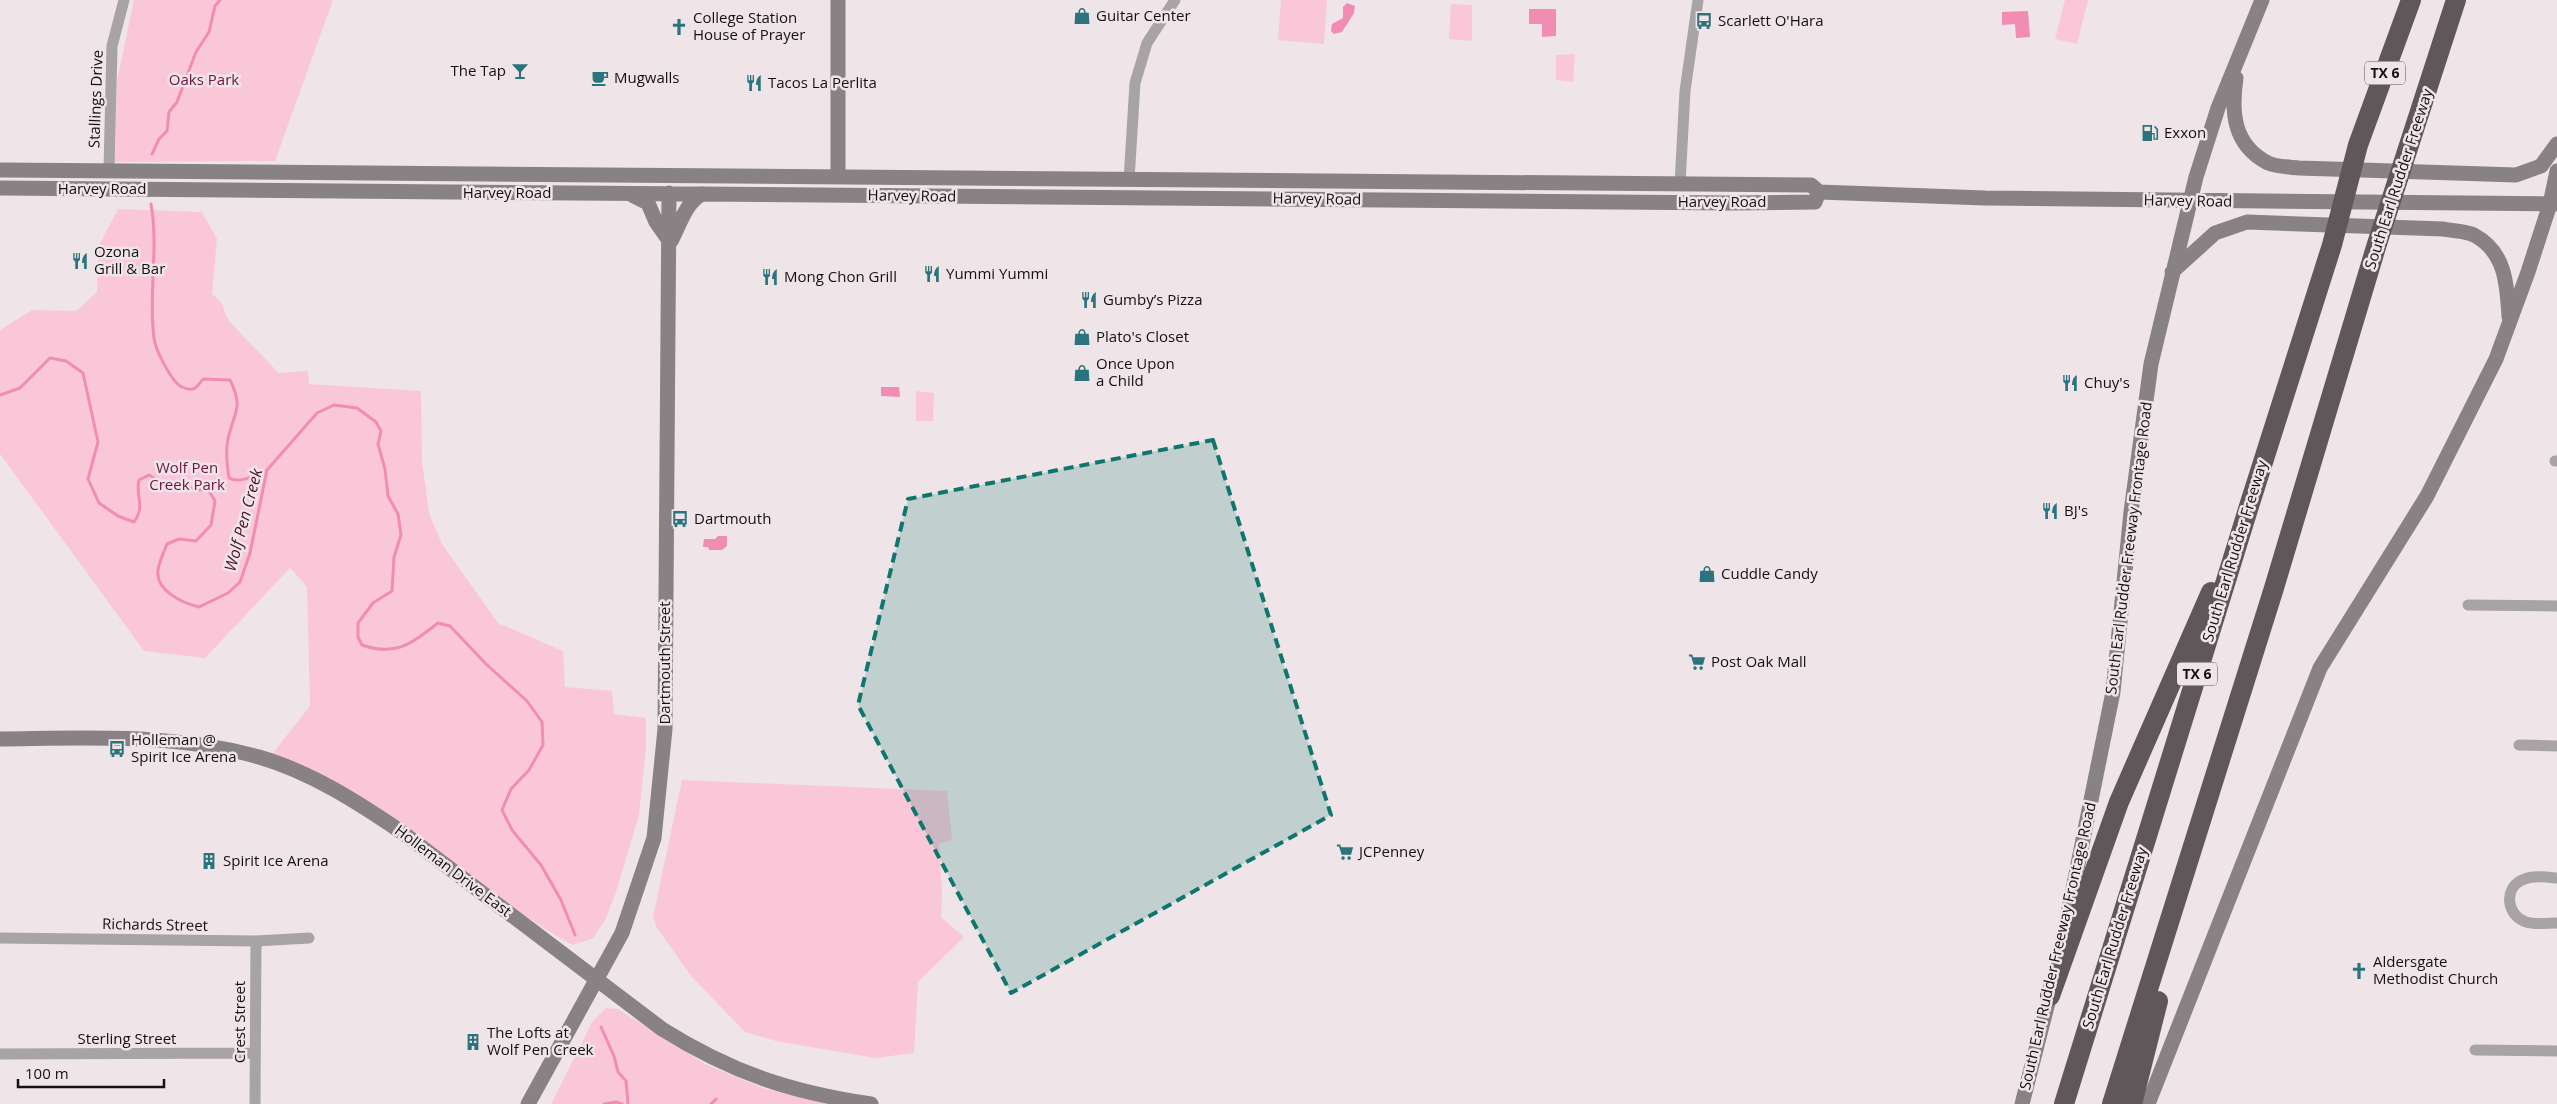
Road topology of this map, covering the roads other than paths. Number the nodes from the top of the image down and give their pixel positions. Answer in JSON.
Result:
{"nodes":[{"id":1,"x":124,"y":0,"type":"edge"},
{"id":2,"x":838,"y":0,"type":"edge"},
{"id":3,"x":1175,"y":0,"type":"edge"},
{"id":4,"x":1698,"y":0,"type":"edge"},
{"id":5,"x":2262,"y":0,"type":"edge"},
{"id":6,"x":2410,"y":0,"type":"edge"},
{"id":7,"x":2456,"y":0,"type":"edge"},
{"id":8,"x":2240,"y":54,"type":"junction"},
{"id":9,"x":2557,"y":144,"type":"edge"},
{"id":10,"x":0,"y":170,"type":"edge"},
{"id":11,"x":109,"y":170,"type":"junction"},
{"id":12,"x":2557,"y":171,"type":"edge"},
{"id":13,"x":291,"y":172,"type":"junction"},
{"id":14,"x":478,"y":174,"type":"junction"},
{"id":15,"x":629,"y":174,"type":"junction"},
{"id":16,"x":715,"y":176,"type":"junction"},
{"id":17,"x":838,"y":176,"type":"junction"},
{"id":18,"x":1129,"y":180,"type":"junction"},
{"id":19,"x":1442,"y":181,"type":"junction"},
{"id":20,"x":1281,"y":182,"type":"junction"},
{"id":21,"x":1680,"y":184,"type":"junction"},
{"id":22,"x":0,"y":188,"type":"edge"},
{"id":23,"x":230,"y":190,"type":"junction"},
{"id":24,"x":413,"y":192,"type":"junction"},
{"id":25,"x":1819,"y":192,"type":"junction"},
{"id":26,"x":669,"y":193,"type":"junction"},
{"id":27,"x":626,"y":194,"type":"junction"},
{"id":28,"x":702,"y":194,"type":"junction"},
{"id":29,"x":786,"y":194,"type":"junction"},
{"id":30,"x":878,"y":196,"type":"junction"},
{"id":31,"x":1073,"y":197,"type":"junction"},
{"id":32,"x":1220,"y":198,"type":"junction"},
{"id":33,"x":1445,"y":200,"type":"junction"},
{"id":34,"x":2192,"y":201,"type":"junction"},
{"id":35,"x":1636,"y":202,"type":"junction"},
{"id":36,"x":2553,"y":204,"type":"edge"},
{"id":37,"x":670,"y":242,"type":"junction"},
{"id":38,"x":2172,"y":273,"type":"junction"},
{"id":39,"x":2509,"y":324,"type":"junction"},
{"id":40,"x":2250,"y":503,"type":"junction"},
{"id":41,"x":2468,"y":605,"type":"dead end"},
{"id":42,"x":2557,"y":606,"type":"edge"},
{"id":43,"x":0,"y":738,"type":"edge"},
{"id":44,"x":2519,"y":745,"type":"dead end"},
{"id":45,"x":2557,"y":746,"type":"edge"},
{"id":46,"x":2557,"y":878,"type":"edge"},
{"id":47,"x":2181,"y":887,"type":"junction"},
{"id":48,"x":2557,"y":923,"type":"edge"},
{"id":49,"x":0,"y":938,"type":"edge"},
{"id":50,"x":310,"y":938,"type":"dead end"},
{"id":51,"x":256,"y":941,"type":"junction"},
{"id":52,"x":597,"y":980,"type":"junction"},
{"id":53,"x":2050,"y":996,"type":"junction"},
{"id":54,"x":2475,"y":1050,"type":"dead end"},
{"id":55,"x":2557,"y":1051,"type":"edge"},
{"id":56,"x":255,"y":1053,"type":"junction"},
{"id":57,"x":0,"y":1054,"type":"edge"},
{"id":58,"x":255,"y":1104,"type":"edge"},
{"id":59,"x":528,"y":1104,"type":"edge"},
{"id":60,"x":871,"y":1104,"type":"edge"},
{"id":61,"x":2022,"y":1104,"type":"edge"},
{"id":62,"x":2064,"y":1104,"type":"edge"},
{"id":63,"x":2112,"y":1104,"type":"edge"},
{"id":64,"x":2132,"y":1104,"type":"edge"},
{"id":65,"x":2148,"y":1104,"type":"edge"}],
"edges":[{"from":1,"to":11,"type":"street","name":"Stallings Drive"},
{"from":2,"to":17,"type":"main road"},
{"from":3,"to":18,"type":"street"},
{"from":4,"to":21,"type":"street"},
{"from":5,"to":8,"type":"main road","name":"South Earl Rudder Freeway Frontage Road"},
{"from":6,"to":40,"type":"highway","name":"South Earl Rudder Freeway","number":"TX 6"},
{"from":7,"to":47,"type":"highway","name":"South Earl Rudder Freeway"},
{"from":8,"to":9,"type":"main road"},
{"from":8,"to":34,"type":"main road","name":"South Earl Rudder Freeway Frontage Road"},
{"from":10,"to":11,"type":"main road","name":"Harvey Road"},
{"from":11,"to":13,"type":"main road","name":"Harvey Road"},
{"from":12,"to":36,"type":"main road"},
{"from":13,"to":14,"type":"main road","name":"Harvey Road"},
{"from":13,"to":23,"type":"main road"},
{"from":14,"to":15,"type":"main road","name":"Harvey Road"},
{"from":14,"to":24,"type":"main road"},
{"from":15,"to":16,"type":"main road","name":"Harvey Road"},
{"from":15,"to":26,"type":"main road"},
{"from":16,"to":17,"type":"main road","name":"Harvey Road"},
{"from":16,"to":26,"type":"main road"},
{"from":17,"to":18,"type":"main road","name":"Harvey Road"},
{"from":17,"to":29,"type":"main road"},
{"from":17,"to":30,"type":"main road"},
{"from":18,"to":20,"type":"main road","name":"Harvey Road"},
{"from":18,"to":31,"type":"main road"},
{"from":19,"to":20,"type":"main road","name":"Harvey Road"},
{"from":19,"to":21,"type":"main road","name":"Harvey Road"},
{"from":19,"to":33,"type":"main road"},
{"from":20,"to":32,"type":"main road"},
{"from":21,"to":25,"type":"main road","name":"Harvey Road"},
{"from":21,"to":35,"type":"main road"},
{"from":22,"to":23,"type":"main road","name":"Harvey Road"},
{"from":23,"to":24,"type":"main road","name":"Harvey Road"},
{"from":24,"to":27,"type":"main road","name":"Harvey Road"},
{"from":25,"to":34,"type":"main road","name":"Harvey Road"},
{"from":25,"to":35,"type":"main road","name":"Harvey Road"},
{"from":26,"to":27,"type":"main road","name":"Harvey Road"},
{"from":26,"to":28,"type":"main road","name":"Harvey Road"},
{"from":26,"to":37,"type":"main road","name":"Dartmouth Street"},
{"from":27,"to":37,"type":"main road"},
{"from":28,"to":29,"type":"main road","name":"Harvey Road"},
{"from":28,"to":37,"type":"main road"},
{"from":29,"to":30,"type":"main road","name":"Harvey Road"},
{"from":30,"to":31,"type":"main road","name":"Harvey Road"},
{"from":31,"to":32,"type":"main road","name":"Harvey Road"},
{"from":32,"to":33,"type":"main road","name":"Harvey Road"},
{"from":33,"to":35,"type":"main road","name":"Harvey Road"},
{"from":34,"to":36,"type":"main road","name":"Harvey Road"},
{"from":34,"to":38,"type":"main road","name":"South Earl Rudder Freeway Frontage Road"},
{"from":36,"to":39,"type":"main road"},
{"from":37,"to":52,"type":"main road","name":"Dartmouth Street"},
{"from":38,"to":39,"type":"main road"},
{"from":38,"to":53,"type":"main road","name":"South Earl Rudder Freeway Frontage Road"},
{"from":39,"to":65,"type":"main road"},
{"from":40,"to":53,"type":"highway"},
{"from":40,"to":62,"type":"highway","name":"South Earl Rudder Freeway","number":"TX 6"},
{"from":41,"to":42,"type":"street"},
{"from":43,"to":52,"type":"main road","name":"Holleman Drive East"},
{"from":44,"to":45,"type":"street"},
{"from":46,"to":48,"type":"street"},
{"from":47,"to":63,"type":"highway","name":"South Earl Rudder Freeway"},
{"from":47,"to":64,"type":"highway"},
{"from":49,"to":51,"type":"street","name":"Richards Street"},
{"from":50,"to":51,"type":"street","name":"Richards Street"},
{"from":51,"to":56,"type":"street","name":"Crest Street"},
{"from":52,"to":59,"type":"main road","name":"Dartmouth Street"},
{"from":52,"to":60,"type":"main road","name":"Holleman Drive East"},
{"from":53,"to":61,"type":"main road","name":"South Earl Rudder Freeway Frontage Road"},
{"from":54,"to":55,"type":"street"},
{"from":56,"to":57,"type":"street","name":"Sterling Street"},
{"from":56,"to":58,"type":"street","name":"Crest Street"}]}
